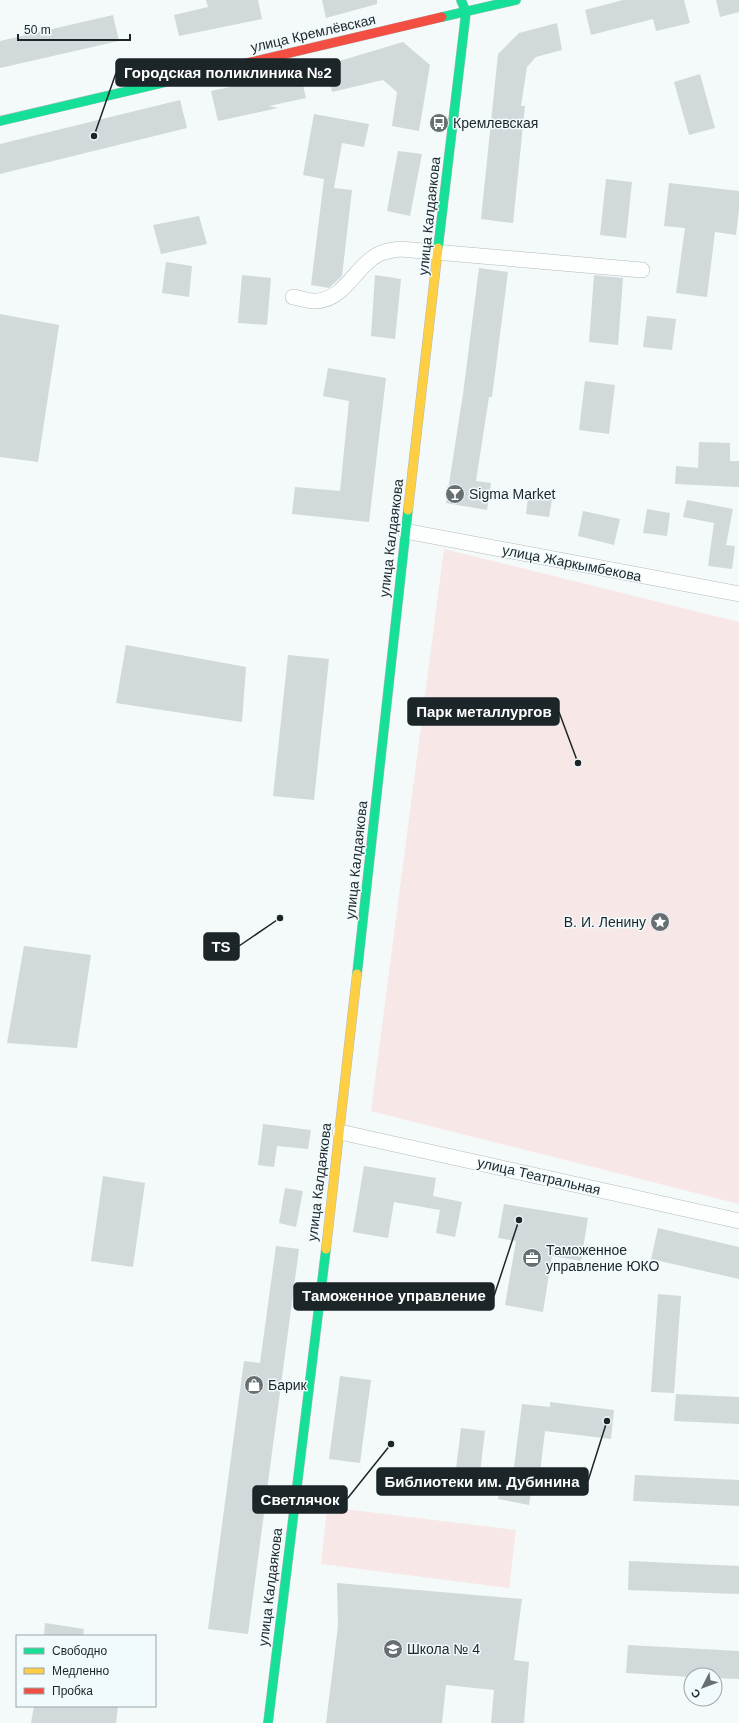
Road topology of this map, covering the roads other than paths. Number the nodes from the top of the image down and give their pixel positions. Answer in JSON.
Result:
{"nodes":[{"id":1,"x":461,"y":0,"type":"edge"},
{"id":2,"x":516,"y":0,"type":"edge"},
{"id":3,"x":466,"y":12,"type":"junction"},
{"id":4,"x":0,"y":121,"type":"edge"},
{"id":5,"x":439,"y":253,"type":"junction"},
{"id":6,"x":642,"y":270,"type":"dead end"},
{"id":7,"x":293,"y":296,"type":"dead end"},
{"id":8,"x":406,"y":531,"type":"junction"},
{"id":9,"x":739,"y":594,"type":"edge"},
{"id":10,"x":340,"y":1132,"type":"junction"},
{"id":11,"x":739,"y":1221,"type":"edge"},
{"id":12,"x":268,"y":1723,"type":"edge"}],
"edges":[{"from":1,"to":3,"type":"street","name":"улица Калдаякова"},
{"from":2,"to":3,"type":"street","name":"улица Кремлёвская"},
{"from":3,"to":4,"type":"street","name":"улица Кремлёвская"},
{"from":3,"to":5,"type":"street","name":"улица Калдаякова"},
{"from":5,"to":6,"type":"street"},
{"from":5,"to":7,"type":"street"},
{"from":5,"to":8,"type":"street","name":"улица Калдаякова"},
{"from":8,"to":9,"type":"street","name":"улица Жаркымбекова"},
{"from":8,"to":10,"type":"street","name":"улица Калдаякова"},
{"from":10,"to":11,"type":"street","name":"улица Театральная"},
{"from":10,"to":12,"type":"street","name":"улица Калдаякова"}]}
